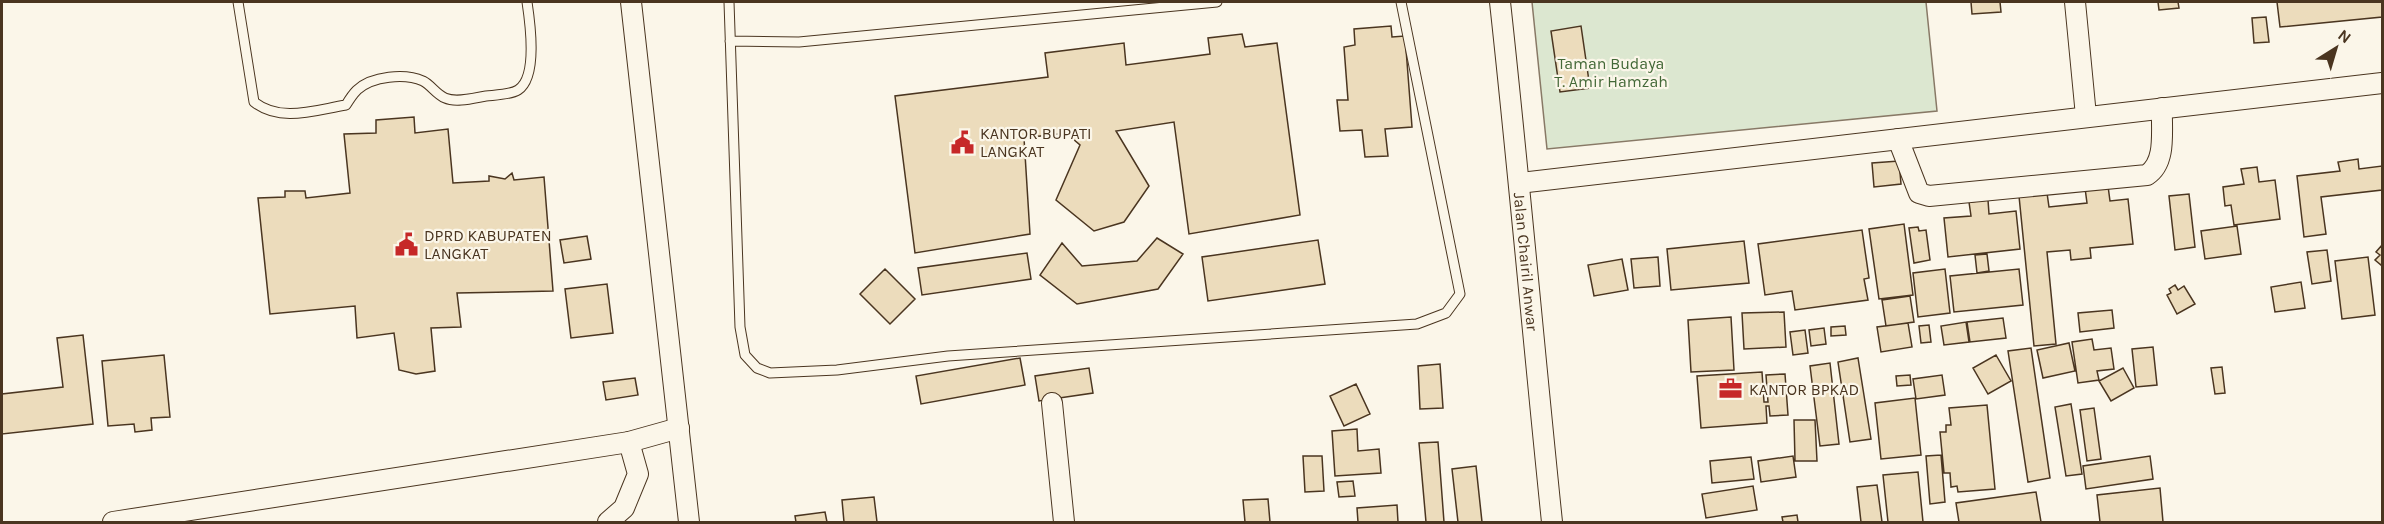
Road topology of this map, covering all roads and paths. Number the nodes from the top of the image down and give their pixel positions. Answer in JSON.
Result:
{"nodes":[{"id":1,"x":238,"y":2,"type":"edge"},
{"id":2,"x":527,"y":2,"type":"edge"},
{"id":3,"x":631,"y":2,"type":"edge"},
{"id":4,"x":729,"y":2,"type":"edge"},
{"id":5,"x":1217,"y":2,"type":"edge"},
{"id":6,"x":1401,"y":2,"type":"edge"},
{"id":7,"x":1500,"y":2,"type":"edge"},
{"id":8,"x":2075,"y":2,"type":"edge"},
{"id":9,"x":730,"y":41,"type":"junction"},
{"id":10,"x":2382,"y":83,"type":"edge"},
{"id":11,"x":2162,"y":108,"type":"junction"},
{"id":12,"x":2086,"y":116,"type":"junction"},
{"id":13,"x":1898,"y":139,"type":"junction"},
{"id":14,"x":1520,"y":183,"type":"junction"},
{"id":15,"x":1052,"y":403,"type":"dead end"},
{"id":16,"x":679,"y":428,"type":"junction"},
{"id":17,"x":629,"y":442,"type":"junction"},
{"id":18,"x":113,"y":522,"type":"edge"},
{"id":19,"x":608,"y":522,"type":"edge"},
{"id":20,"x":689,"y":522,"type":"edge"},
{"id":21,"x":1064,"y":522,"type":"edge"},
{"id":22,"x":1552,"y":522,"type":"edge"}],
"edges":[{"from":1,"to":2,"type":"lane"},
{"from":3,"to":16,"type":"street"},
{"from":4,"to":9,"type":"lane"},
{"from":5,"to":9,"type":"lane"},
{"from":6,"to":9,"type":"lane"},
{"from":7,"to":14,"type":"street","name":"Jalan Chairil Anwar"},
{"from":8,"to":12,"type":"street"},
{"from":10,"to":11,"type":"street"},
{"from":11,"to":12,"type":"street"},
{"from":11,"to":13,"type":"street"},
{"from":12,"to":13,"type":"street"},
{"from":13,"to":14,"type":"street"},
{"from":14,"to":22,"type":"street","name":"Jalan Chairil Anwar"},
{"from":15,"to":21,"type":"street"},
{"from":16,"to":17,"type":"street"},
{"from":16,"to":20,"type":"street"},
{"from":17,"to":18,"type":"street"},
{"from":17,"to":19,"type":"street"}]}
